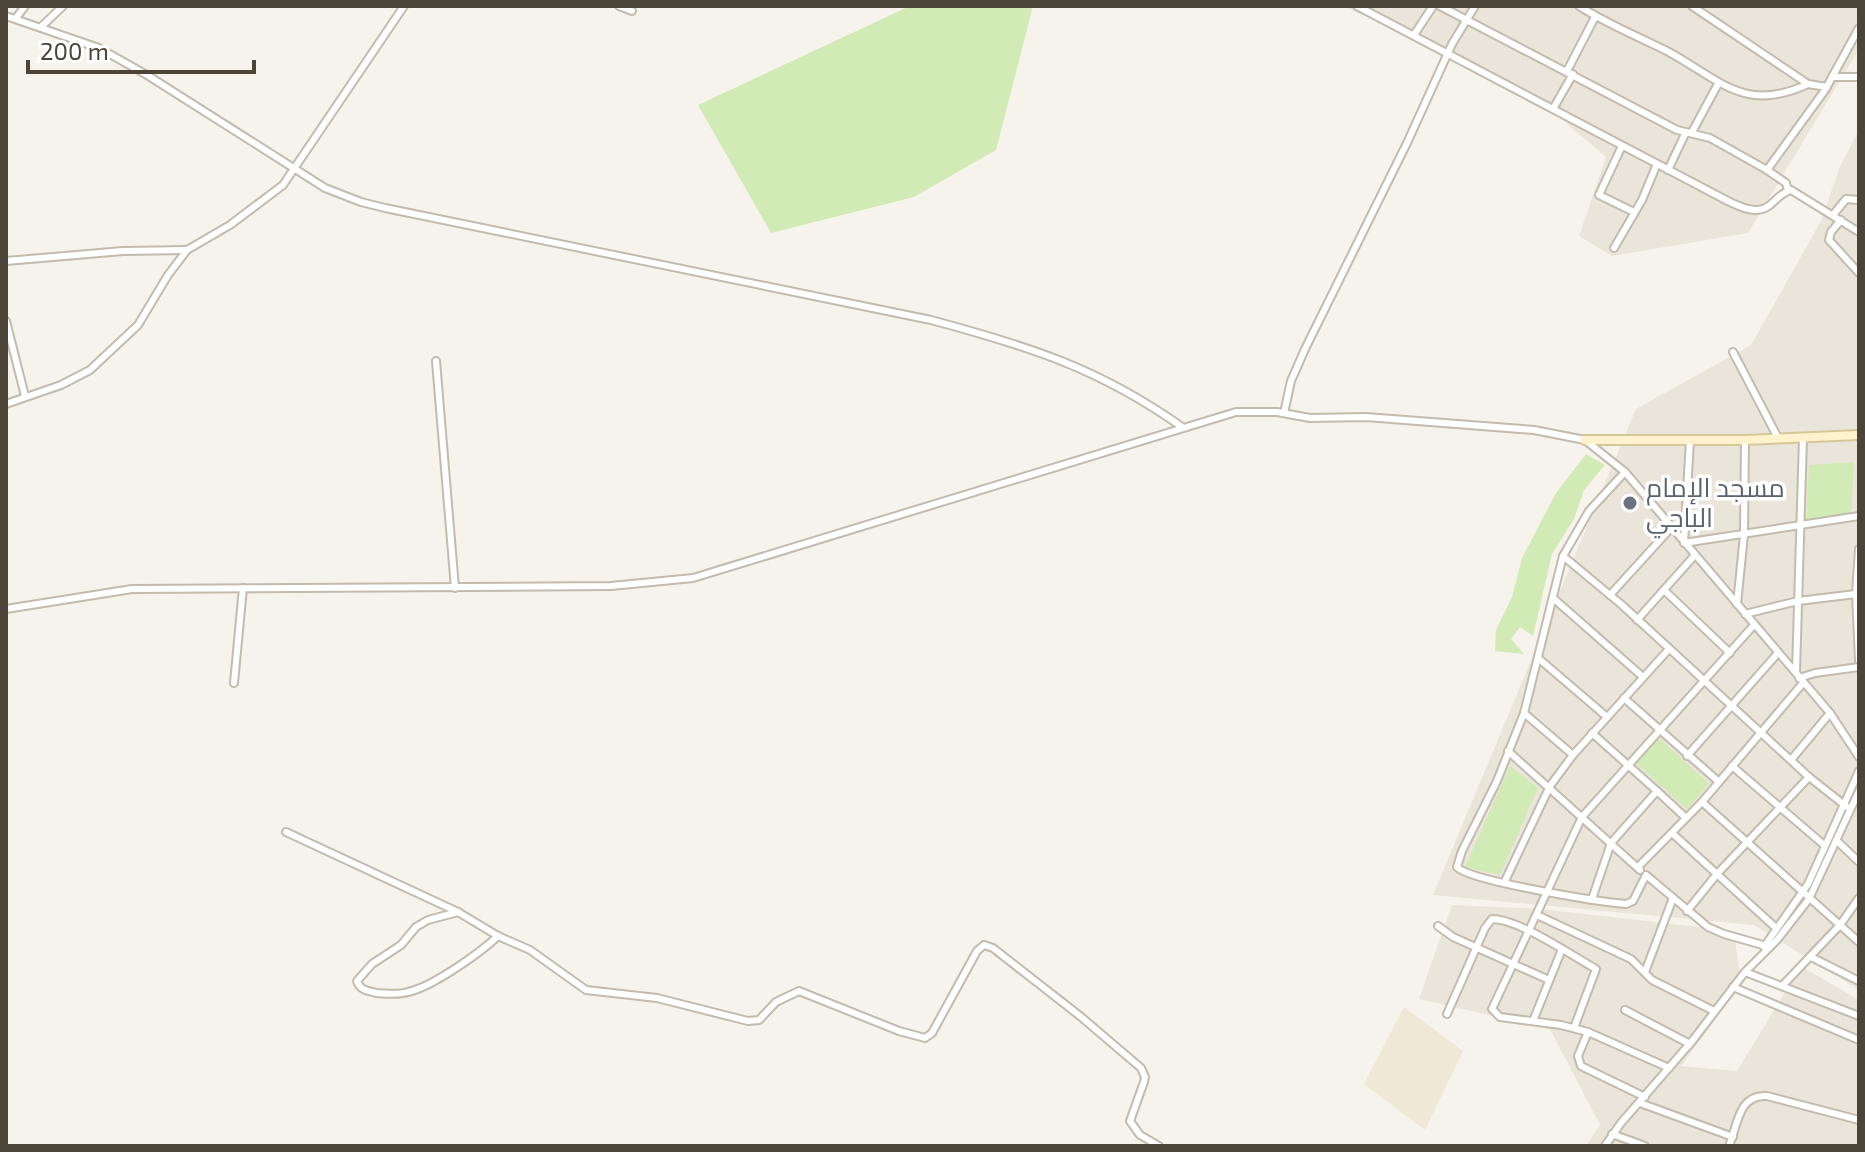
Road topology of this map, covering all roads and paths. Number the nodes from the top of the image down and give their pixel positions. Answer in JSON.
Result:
{"nodes":[{"id":1,"x":25,"y":6,"type":"edge"},
{"id":2,"x":63,"y":6,"type":"edge"},
{"id":3,"x":404,"y":6,"type":"edge"},
{"id":4,"x":619,"y":6,"type":"edge"},
{"id":5,"x":1357,"y":6,"type":"edge"},
{"id":6,"x":1376,"y":6,"type":"edge"},
{"id":7,"x":1433,"y":6,"type":"edge"},
{"id":8,"x":1440,"y":6,"type":"edge"},
{"id":9,"x":1475,"y":6,"type":"edge"},
{"id":10,"x":1579,"y":6,"type":"edge"},
{"id":11,"x":1692,"y":6,"type":"edge"},
{"id":12,"x":632,"y":11,"type":"dead end"},
{"id":13,"x":1371,"y":13,"type":"junction"},
{"id":14,"x":6,"y":16,"type":"edge"},
{"id":15,"x":1595,"y":17,"type":"junction"},
{"id":16,"x":16,"y":18,"type":"junction"},
{"id":17,"x":1466,"y":19,"type":"junction"},
{"id":18,"x":41,"y":27,"type":"junction"},
{"id":19,"x":1859,"y":28,"type":"edge"},
{"id":20,"x":1414,"y":35,"type":"junction"},
{"id":21,"x":1448,"y":53,"type":"junction"},
{"id":22,"x":1570,"y":73,"type":"junction"},
{"id":23,"x":1832,"y":77,"type":"junction"},
{"id":24,"x":1859,"y":77,"type":"edge"},
{"id":25,"x":1718,"y":84,"type":"junction"},
{"id":26,"x":1808,"y":84,"type":"junction"},
{"id":27,"x":1827,"y":87,"type":"junction"},
{"id":28,"x":1553,"y":109,"type":"junction"},
{"id":29,"x":1689,"y":132,"type":"junction"},
{"id":30,"x":1622,"y":146,"type":"junction"},
{"id":31,"x":1657,"y":164,"type":"junction"},
{"id":32,"x":294,"y":170,"type":"junction"},
{"id":33,"x":1668,"y":170,"type":"junction"},
{"id":34,"x":1767,"y":170,"type":"junction"},
{"id":35,"x":1788,"y":190,"type":"junction"},
{"id":36,"x":1859,"y":200,"type":"edge"},
{"id":37,"x":1634,"y":212,"type":"junction"},
{"id":38,"x":1833,"y":215,"type":"junction"},
{"id":39,"x":1841,"y":220,"type":"junction"},
{"id":40,"x":1859,"y":232,"type":"edge"},
{"id":41,"x":1614,"y":248,"type":"dead end"},
{"id":42,"x":187,"y":250,"type":"junction"},
{"id":43,"x":6,"y":261,"type":"edge"},
{"id":44,"x":1859,"y":273,"type":"edge"},
{"id":45,"x":6,"y":321,"type":"edge"},
{"id":46,"x":1733,"y":352,"type":"dead end"},
{"id":47,"x":436,"y":361,"type":"dead end"},
{"id":48,"x":25,"y":396,"type":"junction"},
{"id":49,"x":6,"y":404,"type":"edge"},
{"id":50,"x":1284,"y":413,"type":"junction"},
{"id":51,"x":1183,"y":427,"type":"junction"},
{"id":52,"x":1859,"y":435,"type":"edge"},
{"id":53,"x":1778,"y":438,"type":"junction"},
{"id":54,"x":1803,"y":438,"type":"junction"},
{"id":55,"x":1585,"y":440,"type":"junction"},
{"id":56,"x":1690,"y":440,"type":"junction"},
{"id":57,"x":1745,"y":440,"type":"junction"},
{"id":58,"x":1625,"y":472,"type":"junction"},
{"id":59,"x":1859,"y":516,"type":"edge"},
{"id":60,"x":1800,"y":525,"type":"junction"},
{"id":61,"x":1671,"y":528,"type":"junction"},
{"id":62,"x":1744,"y":535,"type":"junction"},
{"id":63,"x":1684,"y":543,"type":"junction"},
{"id":64,"x":1859,"y":552,"type":"edge"},
{"id":65,"x":1695,"y":555,"type":"junction"},
{"id":66,"x":1563,"y":556,"type":"junction"},
{"id":67,"x":243,"y":588,"type":"junction"},
{"id":68,"x":455,"y":588,"type":"junction"},
{"id":69,"x":1664,"y":590,"type":"junction"},
{"id":70,"x":1856,"y":594,"type":"junction"},
{"id":71,"x":1610,"y":595,"type":"junction"},
{"id":72,"x":1553,"y":598,"type":"junction"},
{"id":73,"x":1798,"y":601,"type":"junction"},
{"id":74,"x":1737,"y":604,"type":"junction"},
{"id":75,"x":6,"y":609,"type":"edge"},
{"id":76,"x":1745,"y":614,"type":"junction"},
{"id":77,"x":1858,"y":619,"type":"edge"},
{"id":78,"x":1637,"y":620,"type":"junction"},
{"id":79,"x":1754,"y":625,"type":"junction"},
{"id":80,"x":1669,"y":649,"type":"junction"},
{"id":81,"x":1730,"y":653,"type":"junction"},
{"id":82,"x":1778,"y":653,"type":"junction"},
{"id":83,"x":1538,"y":658,"type":"junction"},
{"id":84,"x":1859,"y":660,"type":"edge"},
{"id":85,"x":1859,"y":667,"type":"edge"},
{"id":86,"x":1643,"y":677,"type":"junction"},
{"id":87,"x":1799,"y":678,"type":"junction"},
{"id":88,"x":1703,"y":682,"type":"junction"},
{"id":89,"x":234,"y":683,"type":"dead end"},
{"id":90,"x":1624,"y":698,"type":"junction"},
{"id":91,"x":1732,"y":705,"type":"junction"},
{"id":92,"x":1524,"y":713,"type":"junction"},
{"id":93,"x":1830,"y":713,"type":"junction"},
{"id":94,"x":1607,"y":717,"type":"junction"},
{"id":95,"x":1659,"y":730,"type":"junction"},
{"id":96,"x":1761,"y":732,"type":"junction"},
{"id":97,"x":1592,"y":733,"type":"junction"},
{"id":98,"x":1856,"y":750,"type":"edge"},
{"id":99,"x":1508,"y":751,"type":"junction"},
{"id":100,"x":1573,"y":755,"type":"junction"},
{"id":101,"x":1687,"y":756,"type":"junction"},
{"id":102,"x":1859,"y":757,"type":"edge"},
{"id":103,"x":1791,"y":760,"type":"junction"},
{"id":104,"x":1627,"y":764,"type":"junction"},
{"id":105,"x":1732,"y":766,"type":"junction"},
{"id":106,"x":1859,"y":771,"type":"edge"},
{"id":107,"x":1809,"y":777,"type":"junction"},
{"id":108,"x":1719,"y":782,"type":"junction"},
{"id":109,"x":1550,"y":786,"type":"junction"},
{"id":110,"x":1657,"y":791,"type":"junction"},
{"id":111,"x":1859,"y":791,"type":"edge"},
{"id":112,"x":1702,"y":802,"type":"junction"},
{"id":113,"x":1844,"y":805,"type":"junction"},
{"id":114,"x":1779,"y":808,"type":"junction"},
{"id":115,"x":1852,"y":810,"type":"junction"},
{"id":116,"x":1582,"y":817,"type":"junction"},
{"id":117,"x":1686,"y":818,"type":"junction"},
{"id":118,"x":286,"y":832,"type":"dead end"},
{"id":119,"x":1672,"y":833,"type":"junction"},
{"id":120,"x":1836,"y":840,"type":"junction"},
{"id":121,"x":1747,"y":842,"type":"junction"},
{"id":122,"x":1611,"y":843,"type":"junction"},
{"id":123,"x":1824,"y":845,"type":"junction"},
{"id":124,"x":1859,"y":849,"type":"edge"},
{"id":125,"x":1853,"y":856,"type":"junction"},
{"id":126,"x":1859,"y":862,"type":"edge"},
{"id":127,"x":1638,"y":867,"type":"junction"},
{"id":128,"x":1717,"y":874,"type":"junction"},
{"id":129,"x":1646,"y":875,"type":"junction"},
{"id":130,"x":1504,"y":883,"type":"junction"},
{"id":131,"x":1548,"y":890,"type":"junction"},
{"id":132,"x":1806,"y":896,"type":"junction"},
{"id":133,"x":1673,"y":898,"type":"junction"},
{"id":134,"x":1859,"y":898,"type":"edge"},
{"id":135,"x":1592,"y":899,"type":"junction"},
{"id":136,"x":1687,"y":911,"type":"junction"},
{"id":137,"x":458,"y":912,"type":"junction"},
{"id":138,"x":1537,"y":915,"type":"junction"},
{"id":139,"x":1840,"y":925,"type":"junction"},
{"id":140,"x":1438,"y":926,"type":"dead end"},
{"id":141,"x":1776,"y":928,"type":"junction"},
{"id":142,"x":1529,"y":932,"type":"junction"},
{"id":143,"x":498,"y":936,"type":"junction"},
{"id":144,"x":1859,"y":942,"type":"edge"},
{"id":145,"x":1768,"y":945,"type":"junction"},
{"id":146,"x":1476,"y":947,"type":"junction"},
{"id":147,"x":1562,"y":949,"type":"junction"},
{"id":148,"x":1811,"y":957,"type":"junction"},
{"id":149,"x":1513,"y":964,"type":"junction"},
{"id":150,"x":1645,"y":972,"type":"junction"},
{"id":151,"x":1745,"y":972,"type":"junction"},
{"id":152,"x":1549,"y":980,"type":"junction"},
{"id":153,"x":1859,"y":981,"type":"edge"},
{"id":154,"x":1783,"y":985,"type":"junction"},
{"id":155,"x":1733,"y":987,"type":"junction"},
{"id":156,"x":1625,"y":1010,"type":"dead end"},
{"id":157,"x":1714,"y":1011,"type":"junction"},
{"id":158,"x":1447,"y":1014,"type":"dead end"},
{"id":159,"x":1859,"y":1016,"type":"edge"},
{"id":160,"x":1533,"y":1021,"type":"junction"},
{"id":161,"x":1574,"y":1028,"type":"junction"},
{"id":162,"x":1588,"y":1032,"type":"junction"},
{"id":163,"x":1859,"y":1040,"type":"edge"},
{"id":164,"x":1690,"y":1044,"type":"junction"},
{"id":165,"x":1669,"y":1068,"type":"junction"},
{"id":166,"x":1642,"y":1100,"type":"junction"},
{"id":167,"x":1859,"y":1120,"type":"edge"},
{"id":168,"x":1612,"y":1134,"type":"junction"},
{"id":169,"x":1733,"y":1137,"type":"junction"},
{"id":170,"x":1159,"y":1146,"type":"edge"},
{"id":171,"x":1605,"y":1146,"type":"edge"},
{"id":172,"x":1645,"y":1146,"type":"edge"},
{"id":173,"x":1729,"y":1146,"type":"edge"}],
"edges":[{"from":1,"to":16,"type":"street"},
{"from":2,"to":18,"type":"street"},
{"from":3,"to":32,"type":"street"},
{"from":4,"to":12,"type":"street"},
{"from":5,"to":13,"type":"street"},
{"from":6,"to":13,"type":"street"},
{"from":7,"to":20,"type":"street"},
{"from":8,"to":17,"type":"street"},
{"from":9,"to":17,"type":"street"},
{"from":10,"to":15,"type":"street"},
{"from":11,"to":26,"type":"street"},
{"from":13,"to":20,"type":"street"},
{"from":14,"to":16,"type":"street"},
{"from":15,"to":22,"type":"street"},
{"from":15,"to":25,"type":"street"},
{"from":16,"to":18,"type":"street"},
{"from":17,"to":21,"type":"street"},
{"from":17,"to":22,"type":"street"},
{"from":18,"to":32,"type":"street"},
{"from":19,"to":23,"type":"street"},
{"from":20,"to":21,"type":"street"},
{"from":21,"to":28,"type":"street"},
{"from":21,"to":50,"type":"street"},
{"from":22,"to":28,"type":"street"},
{"from":22,"to":29,"type":"street"},
{"from":23,"to":24,"type":"street"},
{"from":23,"to":27,"type":"street"},
{"from":25,"to":26,"type":"street"},
{"from":25,"to":29,"type":"street"},
{"from":26,"to":27,"type":"street"},
{"from":27,"to":34,"type":"street"},
{"from":28,"to":30,"type":"street"},
{"from":29,"to":33,"type":"street"},
{"from":29,"to":34,"type":"street"},
{"from":30,"to":31,"type":"street"},
{"from":30,"to":37,"type":"street"},
{"from":31,"to":33,"type":"street"},
{"from":31,"to":37,"type":"street"},
{"from":32,"to":42,"type":"street"},
{"from":32,"to":51,"type":"street"},
{"from":33,"to":35,"type":"street"},
{"from":34,"to":35,"type":"street"},
{"from":35,"to":38,"type":"street"},
{"from":36,"to":38,"type":"street"},
{"from":37,"to":41,"type":"street"},
{"from":38,"to":39,"type":"street"},
{"from":39,"to":40,"type":"street"},
{"from":39,"to":44,"type":"street"},
{"from":42,"to":43,"type":"street"},
{"from":42,"to":48,"type":"street"},
{"from":45,"to":48,"type":"street"},
{"from":46,"to":53,"type":"street"},
{"from":47,"to":68,"type":"street"},
{"from":48,"to":49,"type":"street"},
{"from":50,"to":51,"type":"street"},
{"from":50,"to":55,"type":"street"},
{"from":51,"to":68,"type":"street"},
{"from":52,"to":54,"type":"street"},
{"from":53,"to":54,"type":"street"},
{"from":53,"to":57,"type":"street"},
{"from":54,"to":60,"type":"street"},
{"from":55,"to":56,"type":"street"},
{"from":55,"to":58,"type":"street"},
{"from":56,"to":57,"type":"street"},
{"from":56,"to":63,"type":"street"},
{"from":57,"to":62,"type":"street"},
{"from":58,"to":61,"type":"street"},
{"from":58,"to":66,"type":"street"},
{"from":59,"to":60,"type":"street"},
{"from":60,"to":62,"type":"street"},
{"from":60,"to":73,"type":"street"},
{"from":61,"to":63,"type":"street"},
{"from":61,"to":71,"type":"street"},
{"from":62,"to":63,"type":"street"},
{"from":62,"to":74,"type":"street"},
{"from":63,"to":65,"type":"street"},
{"from":64,"to":70,"type":"street"},
{"from":65,"to":69,"type":"street"},
{"from":65,"to":74,"type":"street"},
{"from":66,"to":71,"type":"street"},
{"from":66,"to":72,"type":"street"},
{"from":67,"to":68,"type":"street"},
{"from":67,"to":75,"type":"street"},
{"from":67,"to":89,"type":"street"},
{"from":69,"to":78,"type":"street"},
{"from":69,"to":81,"type":"street"},
{"from":70,"to":73,"type":"street"},
{"from":70,"to":77,"type":"street"},
{"from":71,"to":78,"type":"street"},
{"from":72,"to":83,"type":"street"},
{"from":72,"to":86,"type":"street"},
{"from":73,"to":76,"type":"street"},
{"from":73,"to":87,"type":"street"},
{"from":74,"to":76,"type":"street"},
{"from":76,"to":79,"type":"street"},
{"from":77,"to":84,"type":"street"},
{"from":78,"to":80,"type":"street"},
{"from":79,"to":81,"type":"street"},
{"from":79,"to":82,"type":"street"},
{"from":80,"to":86,"type":"street"},
{"from":80,"to":88,"type":"street"},
{"from":81,"to":88,"type":"street"},
{"from":82,"to":87,"type":"street"},
{"from":82,"to":91,"type":"street"},
{"from":83,"to":92,"type":"street"},
{"from":83,"to":94,"type":"street"},
{"from":85,"to":87,"type":"street"},
{"from":86,"to":90,"type":"street"},
{"from":87,"to":93,"type":"street"},
{"from":87,"to":96,"type":"street"},
{"from":88,"to":91,"type":"street"},
{"from":88,"to":95,"type":"street"},
{"from":90,"to":94,"type":"street"},
{"from":90,"to":95,"type":"street"},
{"from":91,"to":96,"type":"street"},
{"from":91,"to":101,"type":"street"},
{"from":92,"to":99,"type":"street"},
{"from":92,"to":100,"type":"street"},
{"from":93,"to":98,"type":"street"},
{"from":93,"to":103,"type":"street"},
{"from":94,"to":97,"type":"street"},
{"from":95,"to":101,"type":"street"},
{"from":95,"to":104,"type":"street"},
{"from":96,"to":103,"type":"street"},
{"from":96,"to":105,"type":"street"},
{"from":97,"to":100,"type":"street"},
{"from":97,"to":104,"type":"street"},
{"from":98,"to":102,"type":"street"},
{"from":99,"to":109,"type":"street"},
{"from":99,"to":130,"type":"street"},
{"from":100,"to":109,"type":"street"},
{"from":101,"to":108,"type":"street"},
{"from":103,"to":107,"type":"street"},
{"from":104,"to":110,"type":"street"},
{"from":104,"to":116,"type":"street"},
{"from":105,"to":108,"type":"street"},
{"from":105,"to":114,"type":"street"},
{"from":106,"to":113,"type":"street"},
{"from":107,"to":113,"type":"street"},
{"from":107,"to":114,"type":"street"},
{"from":108,"to":112,"type":"street"},
{"from":109,"to":116,"type":"street"},
{"from":109,"to":130,"type":"street"},
{"from":110,"to":117,"type":"street"},
{"from":110,"to":122,"type":"street"},
{"from":111,"to":115,"type":"street"},
{"from":112,"to":117,"type":"street"},
{"from":112,"to":121,"type":"street"},
{"from":113,"to":115,"type":"street"},
{"from":113,"to":123,"type":"street"},
{"from":114,"to":121,"type":"street"},
{"from":114,"to":123,"type":"street"},
{"from":115,"to":120,"type":"street"},
{"from":116,"to":122,"type":"street"},
{"from":116,"to":131,"type":"street"},
{"from":117,"to":119,"type":"street"},
{"from":118,"to":137,"type":"street"},
{"from":119,"to":127,"type":"street"},
{"from":119,"to":128,"type":"street"},
{"from":120,"to":125,"type":"street"},
{"from":120,"to":132,"type":"street"},
{"from":121,"to":128,"type":"street"},
{"from":121,"to":132,"type":"street"},
{"from":122,"to":127,"type":"street"},
{"from":122,"to":135,"type":"street"},
{"from":123,"to":132,"type":"street"},
{"from":124,"to":125,"type":"street"},
{"from":125,"to":126,"type":"street"},
{"from":127,"to":129,"type":"street"},
{"from":128,"to":136,"type":"street"},
{"from":128,"to":141,"type":"street"},
{"from":129,"to":133,"type":"street"},
{"from":129,"to":135,"type":"street"},
{"from":130,"to":131,"type":"street"},
{"from":131,"to":135,"type":"street"},
{"from":131,"to":138,"type":"street"},
{"from":132,"to":139,"type":"street"},
{"from":132,"to":141,"type":"street"},
{"from":132,"to":145,"type":"street"},
{"from":133,"to":136,"type":"street"},
{"from":133,"to":150,"type":"street"},
{"from":134,"to":139,"type":"street"},
{"from":136,"to":145,"type":"street"},
{"from":137,"to":143,"type":"street"},
{"from":137,"to":143,"type":"street"},
{"from":138,"to":142,"type":"street"},
{"from":138,"to":150,"type":"street"},
{"from":139,"to":144,"type":"street"},
{"from":139,"to":148,"type":"street"},
{"from":140,"to":146,"type":"street"},
{"from":141,"to":145,"type":"street"},
{"from":142,"to":146,"type":"street"},
{"from":142,"to":147,"type":"street"},
{"from":142,"to":149,"type":"street"},
{"from":143,"to":170,"type":"street"},
{"from":145,"to":151,"type":"street"},
{"from":146,"to":149,"type":"street"},
{"from":146,"to":158,"type":"street"},
{"from":147,"to":152,"type":"street"},
{"from":147,"to":161,"type":"street"},
{"from":148,"to":153,"type":"street"},
{"from":148,"to":154,"type":"street"},
{"from":149,"to":152,"type":"street"},
{"from":149,"to":160,"type":"street"},
{"from":150,"to":157,"type":"street"},
{"from":151,"to":154,"type":"street"},
{"from":151,"to":155,"type":"street"},
{"from":152,"to":160,"type":"street"},
{"from":154,"to":159,"type":"street"},
{"from":155,"to":157,"type":"street"},
{"from":155,"to":163,"type":"street"},
{"from":156,"to":164,"type":"street"},
{"from":157,"to":164,"type":"street"},
{"from":160,"to":161,"type":"street"},
{"from":161,"to":162,"type":"street"},
{"from":162,"to":165,"type":"street"},
{"from":162,"to":166,"type":"street"},
{"from":164,"to":165,"type":"street"},
{"from":165,"to":166,"type":"street"},
{"from":166,"to":168,"type":"street"},
{"from":166,"to":169,"type":"street"},
{"from":167,"to":169,"type":"street"},
{"from":168,"to":171,"type":"street"},
{"from":168,"to":172,"type":"street"},
{"from":169,"to":173,"type":"street"}]}
